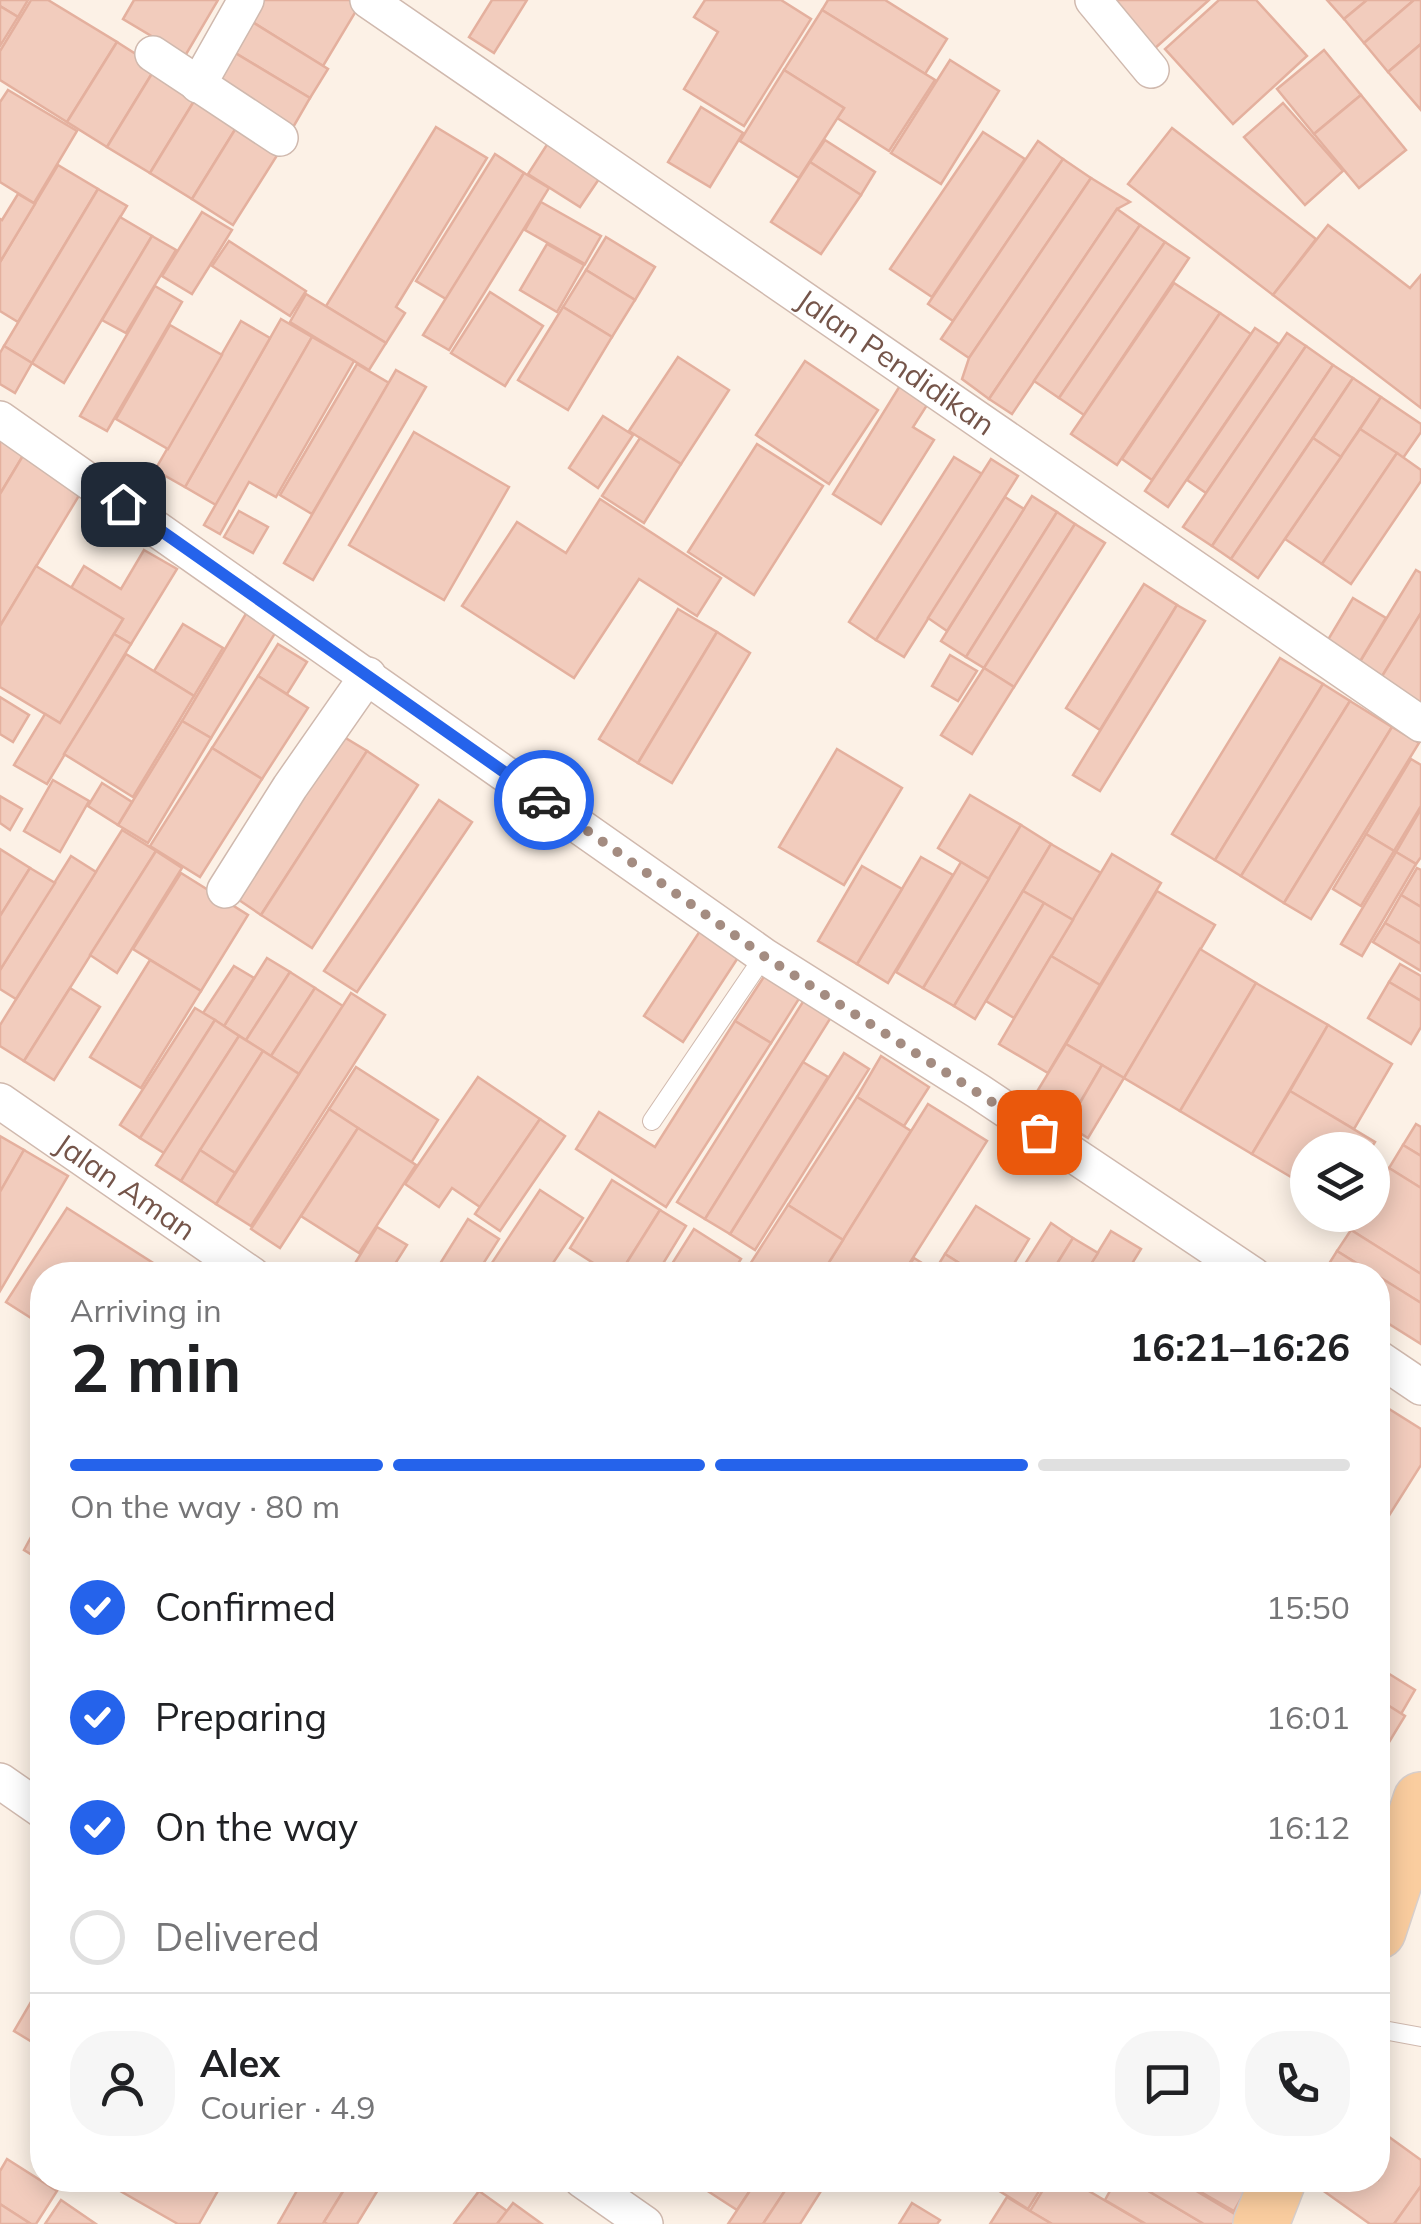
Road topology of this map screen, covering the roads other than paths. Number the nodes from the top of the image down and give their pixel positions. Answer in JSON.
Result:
{"nodes":[{"id":1,"x":246,"y":0,"type":"edge"},
{"id":2,"x":368,"y":0,"type":"edge"},
{"id":3,"x":1093,"y":0,"type":"edge"},
{"id":4,"x":153,"y":54,"type":"dead end"},
{"id":5,"x":1151,"y":70,"type":"dead end"},
{"id":6,"x":198,"y":85,"type":"junction"},
{"id":7,"x":280,"y":138,"type":"dead end"},
{"id":8,"x":0,"y":419,"type":"edge"},
{"id":9,"x":368,"y":675,"type":"junction"},
{"id":10,"x":1421,"y":724,"type":"edge"},
{"id":11,"x":225,"y":890,"type":"dead end"},
{"id":12,"x":764,"y":956,"type":"junction"},
{"id":13,"x":0,"y":1101,"type":"edge"},
{"id":14,"x":652,"y":1121,"type":"dead end"},
{"id":15,"x":233,"y":1262,"type":"edge"},
{"id":16,"x":1234,"y":1262,"type":"edge"},
{"id":17,"x":1390,"y":1366,"type":"edge"},
{"id":18,"x":1421,"y":1387,"type":"edge"},
{"id":19,"x":0,"y":1781,"type":"edge"},
{"id":20,"x":30,"y":1802,"type":"edge"},
{"id":21,"x":1416,"y":1835,"type":"edge"},
{"id":22,"x":1390,"y":1901,"type":"edge"},
{"id":23,"x":1390,"y":2032,"type":"edge"},
{"id":24,"x":1421,"y":2038,"type":"edge"},
{"id":25,"x":599,"y":2192,"type":"edge"},
{"id":26,"x":1273,"y":2192,"type":"edge"},
{"id":27,"x":645,"y":2224,"type":"edge"},
{"id":28,"x":1261,"y":2224,"type":"edge"}],
"edges":[{"from":1,"to":6,"type":"street"},
{"from":2,"to":10,"type":"street","name":"Jalan Pendidikan"},
{"from":3,"to":5,"type":"street"},
{"from":4,"to":6,"type":"street"},
{"from":6,"to":7,"type":"street"},
{"from":8,"to":9,"type":"street"},
{"from":9,"to":11,"type":"street"},
{"from":9,"to":12,"type":"street"},
{"from":12,"to":14,"type":"lane"},
{"from":12,"to":16,"type":"street"},
{"from":13,"to":15,"type":"street","name":"Jalan Aman"},
{"from":17,"to":18,"type":"street"},
{"from":19,"to":20,"type":"street"},
{"from":21,"to":22,"type":"main road"},
{"from":23,"to":24,"type":"lane"},
{"from":25,"to":27,"type":"street"},
{"from":26,"to":28,"type":"main road"}]}
